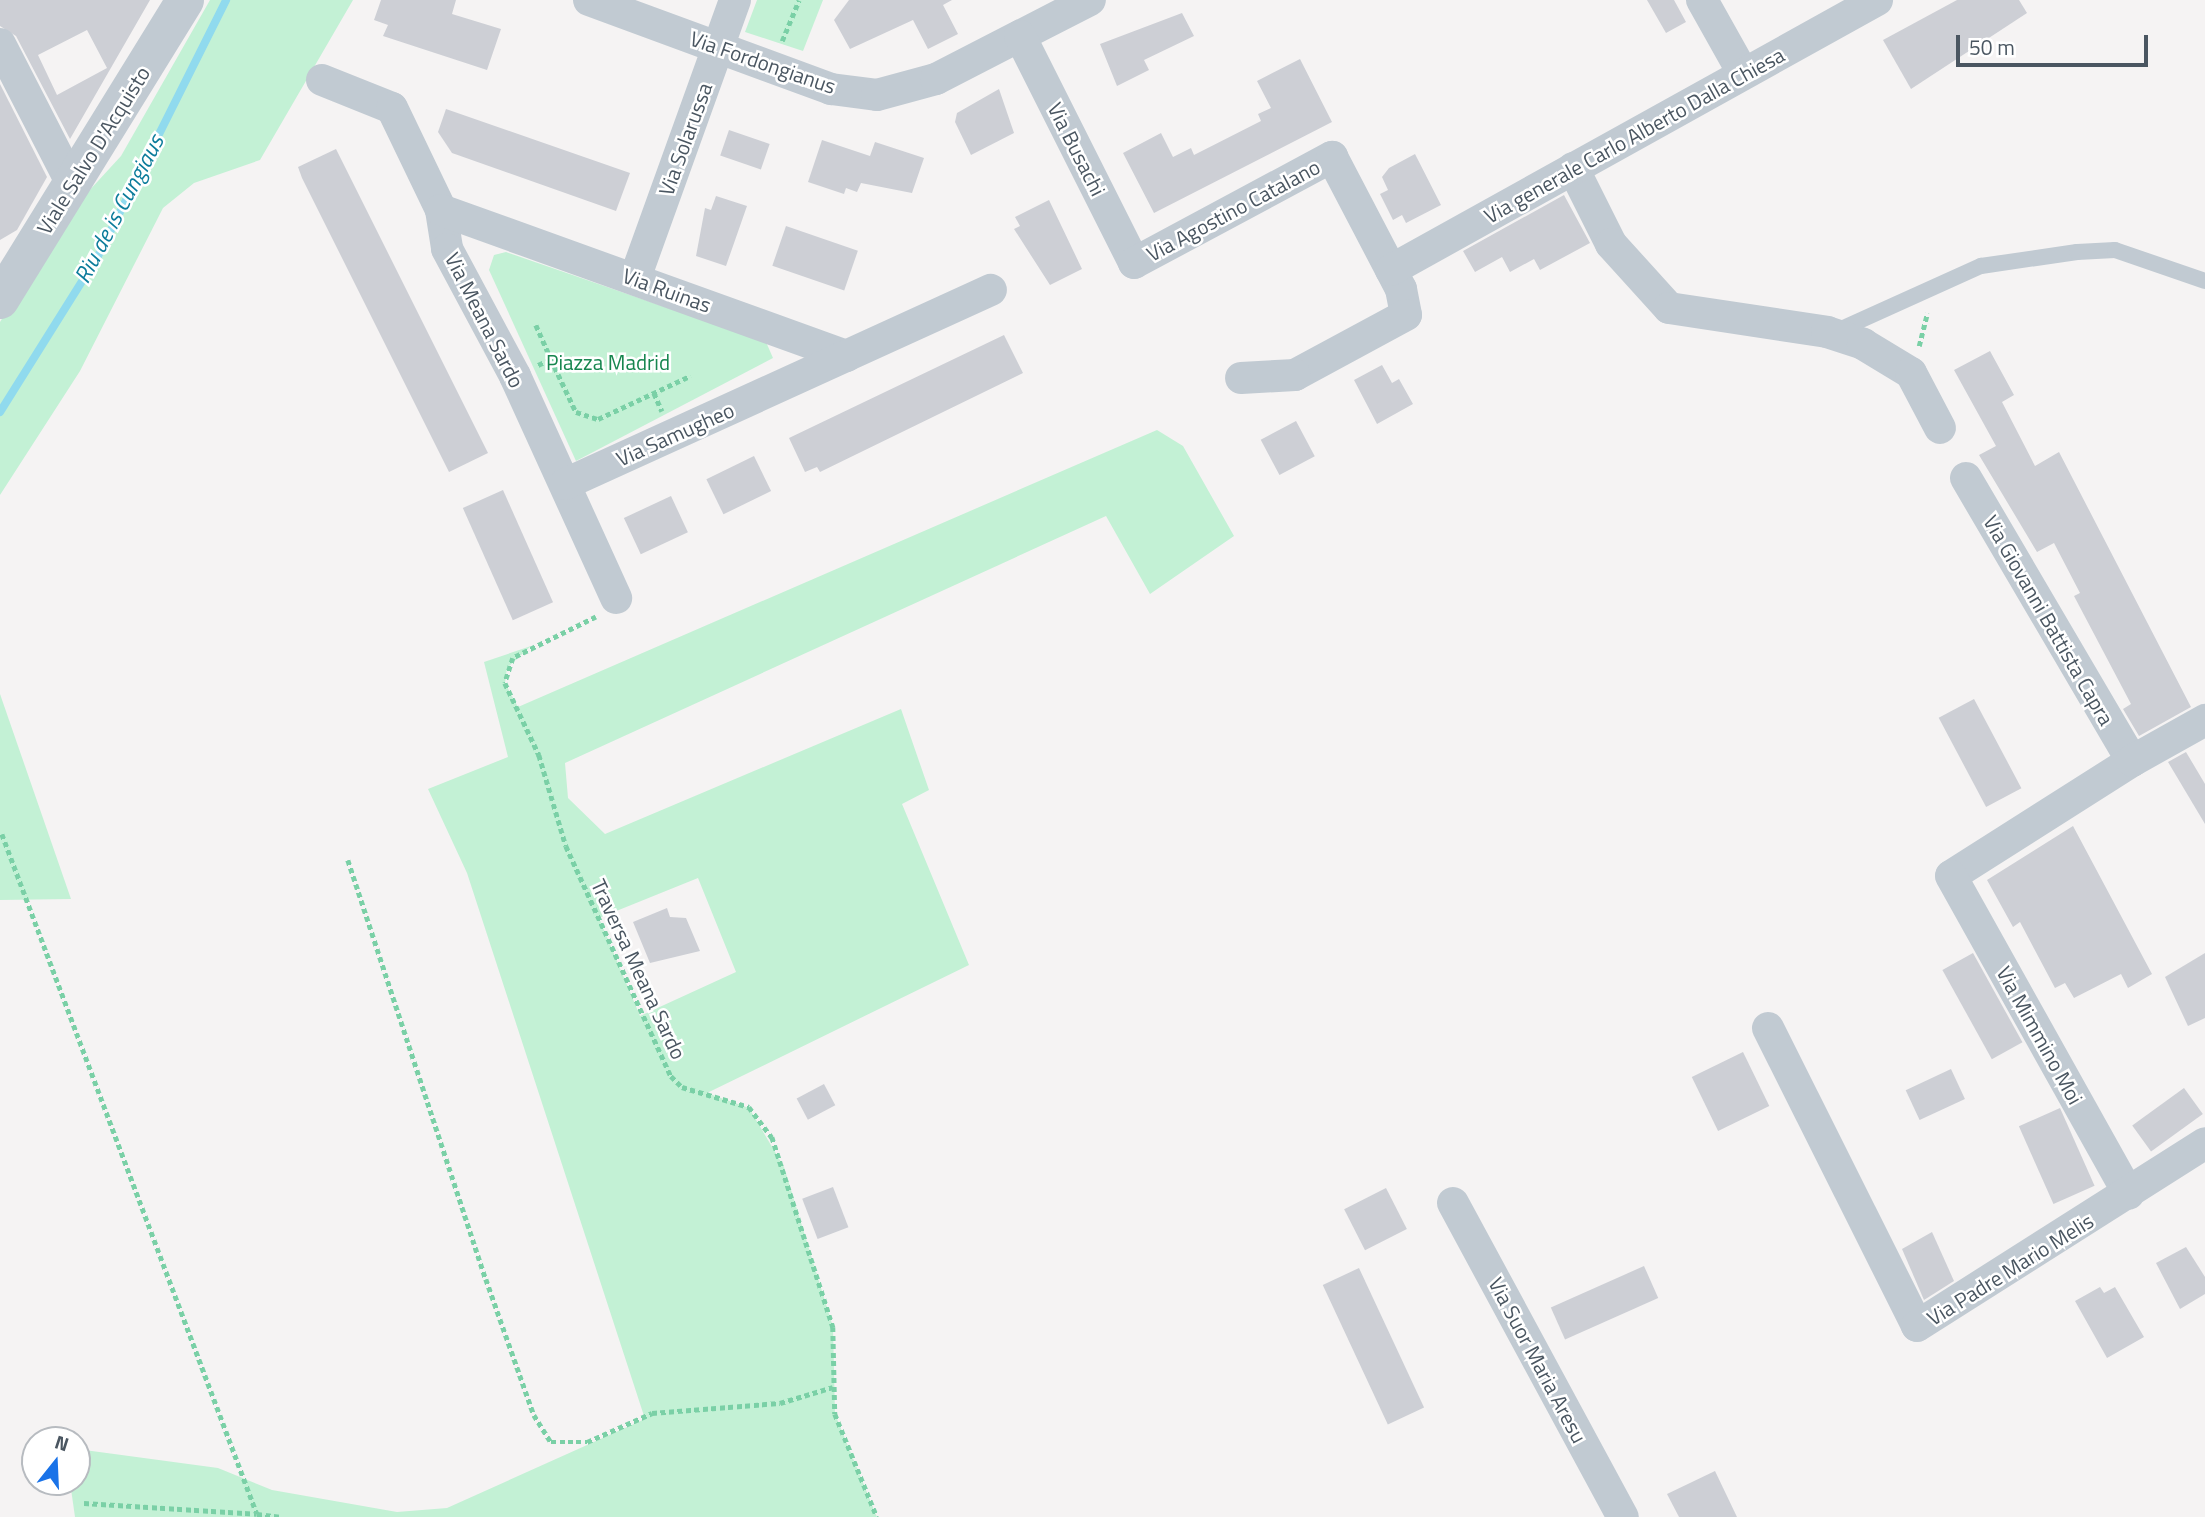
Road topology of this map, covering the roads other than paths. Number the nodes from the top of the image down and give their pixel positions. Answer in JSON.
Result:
{"nodes":[{"id":1,"x":589,"y":0,"type":"edge"},
{"id":2,"x":735,"y":0,"type":"edge"},
{"id":3,"x":1090,"y":0,"type":"edge"},
{"id":4,"x":1702,"y":0,"type":"edge"},
{"id":5,"x":1876,"y":1,"type":"edge"},
{"id":6,"x":182,"y":2,"type":"edge"},
{"id":7,"x":1020,"y":36,"type":"junction"},
{"id":8,"x":0,"y":44,"type":"edge"},
{"id":9,"x":717,"y":47,"type":"junction"},
{"id":10,"x":1743,"y":73,"type":"junction"},
{"id":11,"x":322,"y":80,"type":"dead end"},
{"id":12,"x":1573,"y":168,"type":"junction"},
{"id":13,"x":73,"y":186,"type":"junction"},
{"id":14,"x":441,"y":210,"type":"junction"},
{"id":15,"x":487,"y":227,"type":"junction"},
{"id":16,"x":1134,"y":263,"type":"joint"},
{"id":17,"x":455,"y":264,"type":"junction"},
{"id":18,"x":1391,"y":270,"type":"junction"},
{"id":19,"x":635,"y":278,"type":"junction"},
{"id":20,"x":2205,"y":281,"type":"edge"},
{"id":21,"x":991,"y":290,"type":"dead end"},
{"id":22,"x":0,"y":300,"type":"edge"},
{"id":23,"x":782,"y":332,"type":"junction"},
{"id":24,"x":1826,"y":332,"type":"junction"},
{"id":25,"x":847,"y":356,"type":"junction"},
{"id":26,"x":1241,"y":378,"type":"dead end"},
{"id":27,"x":785,"y":384,"type":"junction"},
{"id":28,"x":1940,"y":428,"type":"dead end"},
{"id":29,"x":1966,"y":478,"type":"dead end"},
{"id":30,"x":565,"y":484,"type":"junction"},
{"id":31,"x":616,"y":598,"type":"road end"},
{"id":32,"x":2205,"y":720,"type":"edge"},
{"id":33,"x":2132,"y":761,"type":"junction"},
{"id":34,"x":1768,"y":1028,"type":"dead end"},
{"id":35,"x":2205,"y":1143,"type":"edge"},
{"id":36,"x":2129,"y":1195,"type":"junction"},
{"id":37,"x":1453,"y":1203,"type":"dead end"},
{"id":38,"x":1623,"y":1517,"type":"edge"}],
"edges":[{"from":1,"to":9,"type":"street","name":"Via Fordongianus"},
{"from":2,"to":9,"type":"street","name":"Via Solarussa"},
{"from":3,"to":7,"type":"street","name":"Via Fordongianus"},
{"from":4,"to":10,"type":"street"},
{"from":5,"to":10,"type":"street","name":"Via generale Carlo Alberto Dalla Chiesa"},
{"from":6,"to":13,"type":"street","name":"Viale Salvo D'Acquisto"},
{"from":7,"to":9,"type":"street","name":"Via Fordongianus"},
{"from":7,"to":16,"type":"street","name":"Via Busachi"},
{"from":8,"to":13,"type":"street"},
{"from":9,"to":19,"type":"street","name":"Via Solarussa"},
{"from":10,"to":12,"type":"street","name":"Via generale Carlo Alberto Dalla Chiesa"},
{"from":11,"to":14,"type":"street","name":"Via Meana Sardo"},
{"from":12,"to":18,"type":"street","name":"Via generale Carlo Alberto Dalla Chiesa"},
{"from":12,"to":24,"type":"street"},
{"from":13,"to":22,"type":"street","name":"Viale Salvo D'Acquisto"},
{"from":14,"to":15,"type":"street","name":"Via Ruinas"},
{"from":14,"to":17,"type":"street","name":"Via Meana Sardo"},
{"from":15,"to":17,"type":"street"},
{"from":15,"to":19,"type":"street","name":"Via Ruinas"},
{"from":16,"to":18,"type":"street","name":"Via Agostino Catalano"},
{"from":17,"to":30,"type":"street","name":"Via Meana Sardo"},
{"from":18,"to":26,"type":"street"},
{"from":19,"to":23,"type":"street","name":"Via Ruinas"},
{"from":20,"to":24,"type":"lane"},
{"from":21,"to":25,"type":"street","name":"Via Samugheo"},
{"from":23,"to":25,"type":"street","name":"Via Ruinas"},
{"from":23,"to":27,"type":"street"},
{"from":24,"to":28,"type":"street"},
{"from":25,"to":27,"type":"street","name":"Via Samugheo"},
{"from":27,"to":30,"type":"street","name":"Via Samugheo"},
{"from":29,"to":33,"type":"street","name":"Via Giovanni Battista Capra"},
{"from":30,"to":31,"type":"street","name":"Via Meana Sardo"},
{"from":32,"to":33,"type":"street"},
{"from":33,"to":36,"type":"street","name":"Via Mimmino Moi"},
{"from":34,"to":36,"type":"street","name":"Via Padre Mario Melis"},
{"from":35,"to":36,"type":"street","name":"Via Padre Mario Melis"},
{"from":37,"to":38,"type":"street","name":"Via Suor Maria Aresu"}]}
